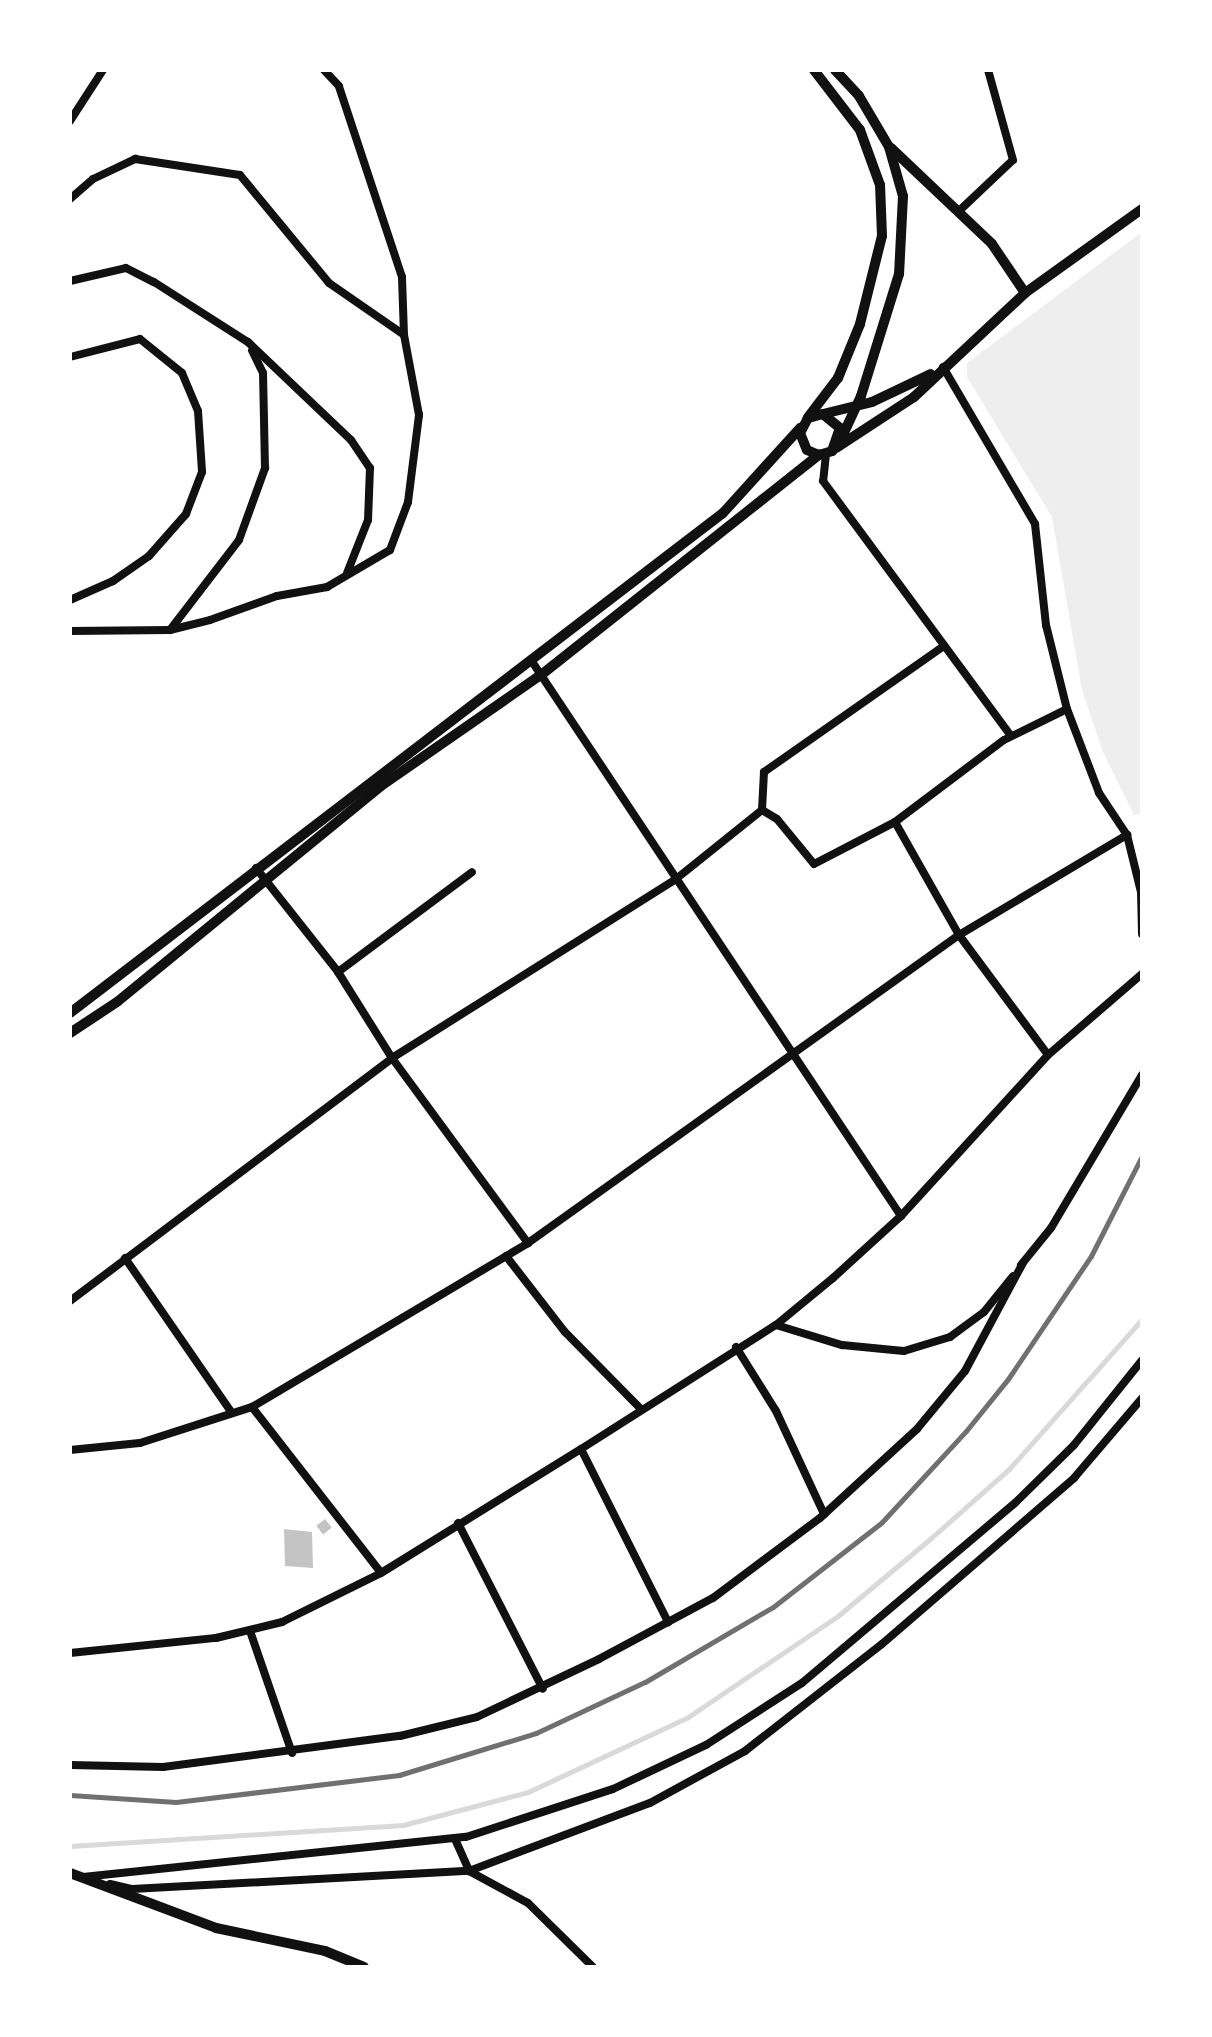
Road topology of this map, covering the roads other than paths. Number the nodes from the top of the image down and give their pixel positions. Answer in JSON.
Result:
{"nodes":[{"id":1,"x":103,"y":70,"type":"edge"},
{"id":2,"x":324,"y":70,"type":"edge"},
{"id":3,"x":814,"y":70,"type":"edge"},
{"id":4,"x":835,"y":70,"type":"edge"},
{"id":5,"x":988,"y":70,"type":"edge"},
{"id":6,"x":70,"y":121,"type":"edge"},
{"id":7,"x":889,"y":147,"type":"junction"},
{"id":8,"x":70,"y":199,"type":"edge"},
{"id":9,"x":1142,"y":209,"type":"edge"},
{"id":10,"x":959,"y":211,"type":"junction"},
{"id":11,"x":70,"y":281,"type":"edge"},
{"id":12,"x":1025,"y":293,"type":"junction"},
{"id":13,"x":404,"y":335,"type":"junction"},
{"id":14,"x":248,"y":342,"type":"junction"},
{"id":15,"x":70,"y":357,"type":"edge"},
{"id":16,"x":943,"y":367,"type":"junction"},
{"id":17,"x":854,"y":407,"type":"junction"},
{"id":18,"x":823,"y":414,"type":"junction"},
{"id":19,"x":804,"y":422,"type":"junction"},
{"id":20,"x":830,"y":450,"type":"junction"},
{"id":21,"x":346,"y":573,"type":"junction"},
{"id":22,"x":70,"y":600,"type":"edge"},
{"id":23,"x":170,"y":630,"type":"junction"},
{"id":24,"x":70,"y":631,"type":"edge"},
{"id":25,"x":944,"y":646,"type":"junction"},
{"id":26,"x":531,"y":660,"type":"junction"},
{"id":27,"x":541,"y":675,"type":"junction"},
{"id":28,"x":1067,"y":709,"type":"junction"},
{"id":29,"x":1011,"y":736,"type":"junction"},
{"id":30,"x":762,"y":810,"type":"junction"},
{"id":31,"x":895,"y":822,"type":"junction"},
{"id":32,"x":1127,"y":835,"type":"junction"},
{"id":33,"x":256,"y":868,"type":"junction"},
{"id":34,"x":472,"y":872,"type":"dead end"},
{"id":35,"x":676,"y":879,"type":"junction"},
{"id":36,"x":267,"y":882,"type":"junction"},
{"id":37,"x":1142,"y":934,"type":"edge"},
{"id":38,"x":959,"y":935,"type":"junction"},
{"id":39,"x":338,"y":972,"type":"junction"},
{"id":40,"x":1142,"y":974,"type":"edge"},
{"id":41,"x":104,"y":986,"type":"junction"},
{"id":42,"x":117,"y":1002,"type":"junction"},
{"id":43,"x":70,"y":1013,"type":"edge"},
{"id":44,"x":70,"y":1033,"type":"edge"},
{"id":45,"x":1048,"y":1055,"type":"junction"},
{"id":46,"x":793,"y":1057,"type":"junction"},
{"id":47,"x":392,"y":1058,"type":"junction"},
{"id":48,"x":1142,"y":1075,"type":"edge"},
{"id":49,"x":901,"y":1216,"type":"junction"},
{"id":50,"x":528,"y":1243,"type":"junction"},
{"id":51,"x":506,"y":1256,"type":"junction"},
{"id":52,"x":125,"y":1258,"type":"junction"},
{"id":53,"x":1023,"y":1263,"type":"junction"},
{"id":54,"x":70,"y":1301,"type":"edge"},
{"id":55,"x":776,"y":1325,"type":"junction"},
{"id":56,"x":736,"y":1347,"type":"junction"},
{"id":57,"x":1142,"y":1360,"type":"edge"},
{"id":58,"x":1142,"y":1398,"type":"edge"},
{"id":59,"x":252,"y":1407,"type":"junction"},
{"id":60,"x":640,"y":1408,"type":"junction"},
{"id":61,"x":232,"y":1413,"type":"junction"},
{"id":62,"x":581,"y":1449,"type":"junction"},
{"id":63,"x":70,"y":1450,"type":"edge"},
{"id":64,"x":824,"y":1514,"type":"junction"},
{"id":65,"x":458,"y":1523,"type":"junction"},
{"id":66,"x":381,"y":1573,"type":"junction"},
{"id":67,"x":668,"y":1622,"type":"junction"},
{"id":68,"x":250,"y":1631,"type":"junction"},
{"id":69,"x":70,"y":1653,"type":"edge"},
{"id":70,"x":543,"y":1689,"type":"junction"},
{"id":71,"x":292,"y":1753,"type":"junction"},
{"id":72,"x":70,"y":1765,"type":"edge"},
{"id":73,"x":455,"y":1839,"type":"junction"},
{"id":74,"x":469,"y":1871,"type":"junction"},
{"id":75,"x":71,"y":1877,"type":"edge"},
{"id":76,"x":364,"y":1967,"type":"edge"},
{"id":77,"x":593,"y":1967,"type":"edge"}],
"edges":[{"from":1,"to":6,"type":"street"},
{"from":2,"to":13,"type":"street"},
{"from":3,"to":19,"type":"street"},
{"from":4,"to":7,"type":"street"},
{"from":5,"to":10,"type":"street"},
{"from":7,"to":10,"type":"street"},
{"from":7,"to":17,"type":"street"},
{"from":8,"to":13,"type":"street"},
{"from":9,"to":12,"type":"street"},
{"from":10,"to":12,"type":"street"},
{"from":11,"to":14,"type":"street"},
{"from":12,"to":16,"type":"street"},
{"from":13,"to":21,"type":"street"},
{"from":14,"to":21,"type":"street"},
{"from":14,"to":23,"type":"street"},
{"from":15,"to":22,"type":"street"},
{"from":16,"to":17,"type":"street"},
{"from":16,"to":20,"type":"street"},
{"from":16,"to":28,"type":"street"},
{"from":17,"to":18,"type":"street"},
{"from":17,"to":20,"type":"street"},
{"from":18,"to":19,"type":"street"},
{"from":18,"to":20,"type":"street"},
{"from":19,"to":20,"type":"street"},
{"from":19,"to":26,"type":"street"},
{"from":20,"to":25,"type":"street"},
{"from":20,"to":27,"type":"street"},
{"from":21,"to":23,"type":"street"},
{"from":23,"to":24,"type":"street"},
{"from":25,"to":29,"type":"street"},
{"from":25,"to":30,"type":"street"},
{"from":26,"to":27,"type":"street"},
{"from":26,"to":33,"type":"street"},
{"from":27,"to":35,"type":"street"},
{"from":27,"to":36,"type":"street"},
{"from":28,"to":29,"type":"street"},
{"from":28,"to":32,"type":"street"},
{"from":29,"to":31,"type":"street"},
{"from":30,"to":31,"type":"street"},
{"from":30,"to":35,"type":"street"},
{"from":31,"to":38,"type":"street"},
{"from":32,"to":37,"type":"street"},
{"from":32,"to":38,"type":"street"},
{"from":33,"to":36,"type":"street"},
{"from":33,"to":41,"type":"street"},
{"from":34,"to":39,"type":"street"},
{"from":35,"to":46,"type":"street"},
{"from":35,"to":47,"type":"street"},
{"from":36,"to":39,"type":"street"},
{"from":36,"to":42,"type":"street"},
{"from":38,"to":45,"type":"street"},
{"from":38,"to":46,"type":"street"},
{"from":39,"to":47,"type":"street"},
{"from":40,"to":45,"type":"street"},
{"from":41,"to":42,"type":"street"},
{"from":41,"to":43,"type":"street"},
{"from":42,"to":44,"type":"street"},
{"from":45,"to":49,"type":"street"},
{"from":46,"to":49,"type":"street"},
{"from":46,"to":50,"type":"street"},
{"from":47,"to":50,"type":"street"},
{"from":47,"to":52,"type":"street"},
{"from":48,"to":53,"type":"street"},
{"from":49,"to":55,"type":"street"},
{"from":50,"to":51,"type":"street"},
{"from":51,"to":59,"type":"street"},
{"from":51,"to":60,"type":"street"},
{"from":52,"to":54,"type":"street"},
{"from":52,"to":61,"type":"street"},
{"from":53,"to":55,"type":"street"},
{"from":53,"to":64,"type":"street"},
{"from":55,"to":56,"type":"street"},
{"from":56,"to":60,"type":"street"},
{"from":56,"to":64,"type":"street"},
{"from":57,"to":73,"type":"street"},
{"from":58,"to":74,"type":"street"},
{"from":59,"to":61,"type":"street"},
{"from":59,"to":66,"type":"street"},
{"from":60,"to":62,"type":"street"},
{"from":61,"to":63,"type":"street"},
{"from":62,"to":65,"type":"street"},
{"from":62,"to":67,"type":"street"},
{"from":64,"to":67,"type":"street"},
{"from":65,"to":66,"type":"street"},
{"from":65,"to":70,"type":"street"},
{"from":66,"to":68,"type":"street"},
{"from":67,"to":70,"type":"street"},
{"from":68,"to":69,"type":"street"},
{"from":68,"to":71,"type":"street"},
{"from":70,"to":71,"type":"street"},
{"from":71,"to":72,"type":"street"},
{"from":73,"to":74,"type":"street"},
{"from":73,"to":75,"type":"street"},
{"from":74,"to":75,"type":"street"},
{"from":74,"to":77,"type":"street"},
{"from":75,"to":76,"type":"street"}]}
